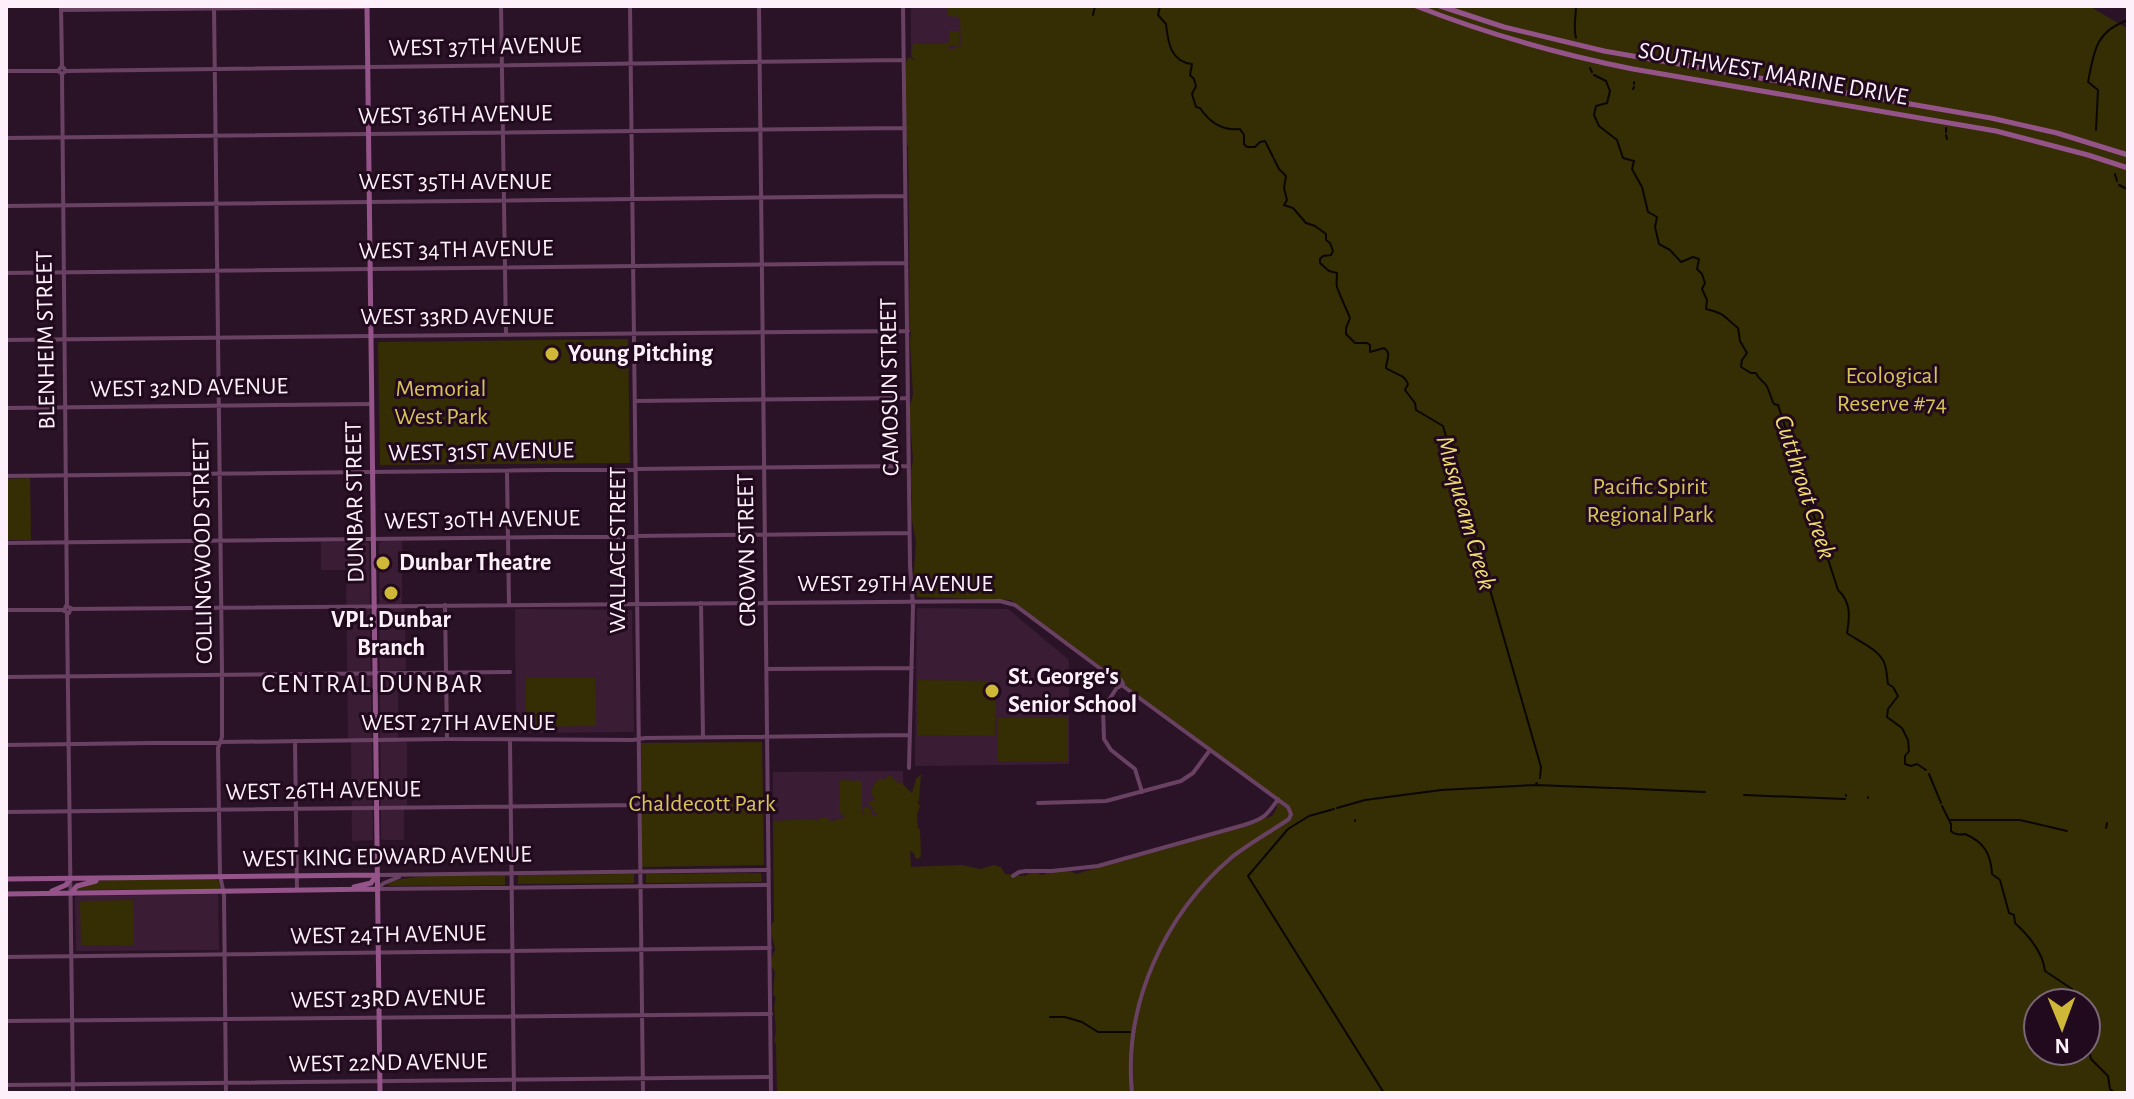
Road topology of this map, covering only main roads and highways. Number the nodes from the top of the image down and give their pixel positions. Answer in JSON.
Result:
{"nodes":[{"id":1,"x":367,"y":6,"type":"edge"},
{"id":2,"x":1416,"y":6,"type":"edge"},
{"id":3,"x":1440,"y":6,"type":"edge"},
{"id":4,"x":2128,"y":155,"type":"edge"},
{"id":5,"x":2128,"y":168,"type":"edge"},
{"id":6,"x":377,"y":875,"type":"junction"},
{"id":7,"x":70,"y":878,"type":"junction"},
{"id":8,"x":109,"y":878,"type":"junction"},
{"id":9,"x":6,"y":879,"type":"edge"},
{"id":10,"x":351,"y":889,"type":"junction"},
{"id":11,"x":377,"y":889,"type":"junction"},
{"id":12,"x":43,"y":893,"type":"junction"},
{"id":13,"x":71,"y":893,"type":"junction"},
{"id":14,"x":6,"y":894,"type":"edge"},
{"id":15,"x":380,"y":1093,"type":"edge"}],
"edges":[{"from":1,"to":6,"type":"main road","name":"DUNBAR STREET"},
{"from":2,"to":5,"type":"main road","name":"SOUTHWEST MARINE DRIVE"},
{"from":3,"to":4,"type":"main road","name":"SOUTHWEST MARINE DRIVE"},
{"from":6,"to":8,"type":"main road","name":"WEST KING EDWARD AVENUE"},
{"from":6,"to":10,"type":"main road"},
{"from":6,"to":11,"type":"main road","name":"DUNBAR STREET"},
{"from":7,"to":8,"type":"main road","name":"WEST KING EDWARD AVENUE"},
{"from":7,"to":9,"type":"main road","name":"WEST KING EDWARD AVENUE"},
{"from":7,"to":12,"type":"main road"},
{"from":8,"to":13,"type":"main road"},
{"from":10,"to":11,"type":"main road","name":"WEST KING EDWARD AVENUE"},
{"from":10,"to":13,"type":"main road","name":"WEST KING EDWARD AVENUE"},
{"from":11,"to":15,"type":"main road","name":"DUNBAR STREET"},
{"from":12,"to":13,"type":"main road","name":"WEST KING EDWARD AVENUE"},
{"from":12,"to":14,"type":"main road","name":"WEST KING EDWARD AVENUE"}]}
